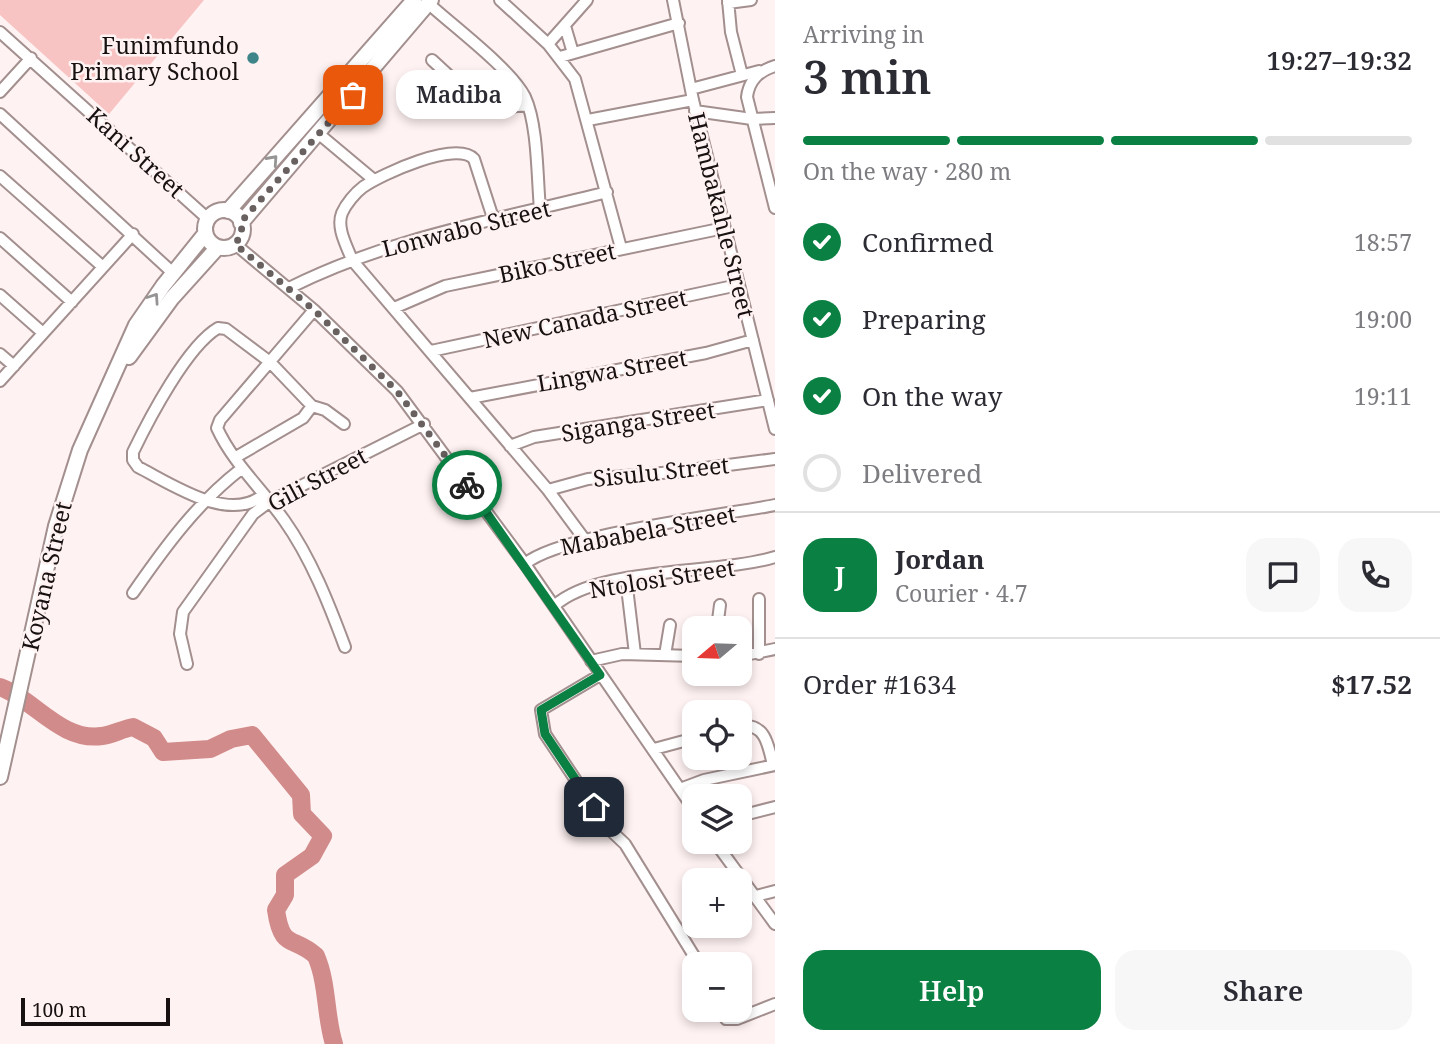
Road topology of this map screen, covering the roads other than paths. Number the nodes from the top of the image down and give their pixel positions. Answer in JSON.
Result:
{"nodes":[{"id":1,"x":587,"y":0,"type":"edge"},
{"id":2,"x":673,"y":0,"type":"edge"},
{"id":3,"x":751,"y":0,"type":"edge"},
{"id":4,"x":425,"y":1,"type":"edge"},
{"id":5,"x":728,"y":2,"type":"edge"},
{"id":6,"x":508,"y":3,"type":"edge"},
{"id":7,"x":679,"y":23,"type":"junction"},
{"id":8,"x":565,"y":26,"type":"junction"},
{"id":9,"x":0,"y":32,"type":"edge"},
{"id":10,"x":548,"y":44,"type":"junction"},
{"id":11,"x":573,"y":53,"type":"junction"},
{"id":12,"x":560,"y":57,"type":"junction"},
{"id":13,"x":31,"y":58,"type":"junction"},
{"id":14,"x":432,"y":60,"type":"dead end"},
{"id":15,"x":770,"y":67,"type":"edge"},
{"id":16,"x":742,"y":75,"type":"junction"},
{"id":17,"x":0,"y":92,"type":"edge"},
{"id":18,"x":693,"y":100,"type":"junction"},
{"id":19,"x":528,"y":105,"type":"junction"},
{"id":20,"x":750,"y":113,"type":"junction"},
{"id":21,"x":0,"y":114,"type":"edge"},
{"id":22,"x":775,"y":118,"type":"edge"},
{"id":23,"x":588,"y":120,"type":"junction"},
{"id":24,"x":319,"y":134,"type":"junction"},
{"id":25,"x":770,"y":167,"type":"edge"},
{"id":26,"x":0,"y":176,"type":"edge"},
{"id":27,"x":374,"y":180,"type":"junction"},
{"id":28,"x":607,"y":192,"type":"junction"},
{"id":29,"x":775,"y":208,"type":"edge"},
{"id":30,"x":540,"y":209,"type":"junction"},
{"id":31,"x":228,"y":211,"type":"junction"},
{"id":32,"x":493,"y":218,"type":"junction"},
{"id":33,"x":241,"y":222,"type":"junction"},
{"id":34,"x":207,"y":226,"type":"junction"},
{"id":35,"x":724,"y":228,"type":"junction"},
{"id":36,"x":134,"y":234,"type":"junction"},
{"id":37,"x":0,"y":238,"type":"edge"},
{"id":38,"x":235,"y":244,"type":"junction"},
{"id":39,"x":218,"y":247,"type":"junction"},
{"id":40,"x":621,"y":248,"type":"junction"},
{"id":41,"x":352,"y":260,"type":"junction"},
{"id":42,"x":103,"y":267,"type":"junction"},
{"id":43,"x":173,"y":273,"type":"junction"},
{"id":44,"x":738,"y":285,"type":"junction"},
{"id":45,"x":289,"y":288,"type":"junction"},
{"id":46,"x":0,"y":295,"type":"edge"},
{"id":47,"x":72,"y":302,"type":"junction"},
{"id":48,"x":394,"y":308,"type":"junction"},
{"id":49,"x":314,"y":310,"type":"junction"},
{"id":50,"x":43,"y":333,"type":"junction"},
{"id":51,"x":753,"y":340,"type":"junction"},
{"id":52,"x":431,"y":351,"type":"junction"},
{"id":53,"x":0,"y":354,"type":"edge"},
{"id":54,"x":270,"y":362,"type":"junction"},
{"id":55,"x":14,"y":366,"type":"junction"},
{"id":56,"x":0,"y":381,"type":"edge"},
{"id":57,"x":112,"y":381,"type":"junction"},
{"id":58,"x":470,"y":398,"type":"junction"},
{"id":59,"x":768,"y":400,"type":"junction"},
{"id":60,"x":312,"y":406,"type":"junction"},
{"id":61,"x":344,"y":424,"type":"dead end"},
{"id":62,"x":424,"y":424,"type":"junction"},
{"id":63,"x":775,"y":429,"type":"edge"},
{"id":64,"x":510,"y":446,"type":"junction"},
{"id":65,"x":236,"y":457,"type":"junction"},
{"id":66,"x":775,"y":458,"type":"edge"},
{"id":67,"x":242,"y":469,"type":"junction"},
{"id":68,"x":548,"y":491,"type":"junction"},
{"id":69,"x":266,"y":498,"type":"junction"},
{"id":70,"x":204,"y":502,"type":"junction"},
{"id":71,"x":775,"y":505,"type":"edge"},
{"id":72,"x":585,"y":540,"type":"junction"},
{"id":73,"x":775,"y":557,"type":"edge"},
{"id":74,"x":525,"y":564,"type":"junction"},
{"id":75,"x":626,"y":579,"type":"junction"},
{"id":76,"x":133,"y":593,"type":"dead end"},
{"id":77,"x":759,"y":598,"type":"dead end"},
{"id":78,"x":720,"y":605,"type":"dead end"},
{"id":79,"x":554,"y":606,"type":"junction"},
{"id":80,"x":719,"y":616,"type":"edge"},
{"id":81,"x":670,"y":625,"type":"dead end"},
{"id":82,"x":345,"y":647,"type":"dead end"},
{"id":83,"x":775,"y":649,"type":"edge"},
{"id":84,"x":635,"y":654,"type":"junction"},
{"id":85,"x":759,"y":654,"type":"junction"},
{"id":86,"x":666,"y":655,"type":"junction"},
{"id":87,"x":752,"y":655,"type":"edge"},
{"id":88,"x":682,"y":656,"type":"edge"},
{"id":89,"x":591,"y":662,"type":"junction"},
{"id":90,"x":187,"y":664,"type":"dead end"},
{"id":91,"x":600,"y":675,"type":"junction"},
{"id":92,"x":752,"y":727,"type":"edge"},
{"id":93,"x":682,"y":741,"type":"edge"},
{"id":94,"x":654,"y":749,"type":"junction"},
{"id":95,"x":774,"y":765,"type":"edge"},
{"id":96,"x":0,"y":777,"type":"edge"},
{"id":97,"x":680,"y":789,"type":"junction"},
{"id":98,"x":682,"y":792,"type":"edge"},
{"id":99,"x":775,"y":807,"type":"edge"},
{"id":100,"x":752,"y":813,"type":"edge"},
{"id":101,"x":724,"y":854,"type":"edge"},
{"id":102,"x":775,"y":891,"type":"edge"},
{"id":103,"x":756,"y":896,"type":"junction"},
{"id":104,"x":775,"y":925,"type":"edge"},
{"id":105,"x":692,"y":952,"type":"edge"},
{"id":106,"x":775,"y":1004,"type":"edge"},
{"id":107,"x":752,"y":1012,"type":"edge"}],
"edges":[{"from":1,"to":8,"type":"street"},
{"from":2,"to":7,"type":"street","name":"Hambakahle Street"},
{"from":3,"to":5,"type":"street"},
{"from":4,"to":19,"type":"street"},
{"from":4,"to":24,"type":"main road"},
{"from":31,"to":4,"type":"main road","one_way":true},
{"from":5,"to":16,"type":"street"},
{"from":6,"to":10,"type":"street"},
{"from":7,"to":11,"type":"street"},
{"from":7,"to":18,"type":"street","name":"Hambakahle Street"},
{"from":8,"to":10,"type":"street"},
{"from":8,"to":11,"type":"street"},
{"from":9,"to":13,"type":"street","name":"Kani Street"},
{"from":10,"to":12,"type":"street"},
{"from":11,"to":12,"type":"street"},
{"from":12,"to":23,"type":"street"},
{"from":13,"to":17,"type":"street"},
{"from":13,"to":34,"type":"street","name":"Kani Street"},
{"from":14,"to":19,"type":"street"},
{"from":15,"to":16,"type":"street"},
{"from":15,"to":20,"type":"street"},
{"from":16,"to":18,"type":"street"},
{"from":18,"to":20,"type":"street"},
{"from":18,"to":23,"type":"street"},
{"from":18,"to":35,"type":"street","name":"Hambakahle Street"},
{"from":19,"to":30,"type":"street"},
{"from":20,"to":22,"type":"street"},
{"from":20,"to":25,"type":"street"},
{"from":21,"to":36,"type":"street"},
{"from":23,"to":28,"type":"street"},
{"from":24,"to":27,"type":"street"},
{"from":24,"to":33,"type":"main road"},
{"from":25,"to":29,"type":"street"},
{"from":26,"to":42,"type":"street"},
{"from":27,"to":32,"type":"street"},
{"from":27,"to":41,"type":"street"},
{"from":28,"to":30,"type":"street","name":"Lonwabo Street"},
{"from":28,"to":40,"type":"street"},
{"from":30,"to":32,"type":"street","name":"Lonwabo Street"},
{"from":31,"to":33,"type":"main road"},
{"from":31,"to":34,"type":"main road"},
{"from":32,"to":41,"type":"street","name":"Lonwabo Street"},
{"from":33,"to":38,"type":"main road"},
{"from":34,"to":39,"type":"main road"},
{"from":34,"to":43,"type":"main road","name":"Koyana Street"},
{"from":35,"to":40,"type":"street","name":"Biko Street"},
{"from":35,"to":44,"type":"street","name":"Hambakahle Street"},
{"from":36,"to":42,"type":"street"},
{"from":36,"to":43,"type":"street"},
{"from":37,"to":47,"type":"street"},
{"from":38,"to":39,"type":"main road"},
{"from":38,"to":45,"type":"street"},
{"from":39,"to":57,"type":"main road","name":"Koyana Street"},
{"from":40,"to":48,"type":"street","name":"Biko Street"},
{"from":41,"to":45,"type":"street","name":"Lonwabo Street"},
{"from":41,"to":48,"type":"street"},
{"from":42,"to":47,"type":"street"},
{"from":57,"to":43,"type":"main road","name":"Koyana Street","one_way":true},
{"from":44,"to":51,"type":"street","name":"Hambakahle Street"},
{"from":44,"to":52,"type":"street","name":"New Canada Street"},
{"from":45,"to":49,"type":"street"},
{"from":46,"to":50,"type":"street"},
{"from":47,"to":50,"type":"street"},
{"from":48,"to":52,"type":"street"},
{"from":49,"to":54,"type":"street"},
{"from":49,"to":62,"type":"street"},
{"from":50,"to":55,"type":"street"},
{"from":51,"to":58,"type":"street","name":"Lingwa Street"},
{"from":51,"to":59,"type":"street","name":"Hambakahle Street"},
{"from":52,"to":58,"type":"street"},
{"from":53,"to":55,"type":"street"},
{"from":54,"to":60,"type":"street"},
{"from":54,"to":65,"type":"street"},
{"from":54,"to":70,"type":"street"},
{"from":55,"to":56,"type":"street"},
{"from":57,"to":96,"type":"main road","name":"Koyana Street"},
{"from":58,"to":64,"type":"street"},
{"from":59,"to":63,"type":"street","name":"Hambakahle Street"},
{"from":59,"to":64,"type":"street","name":"Siganga Street"},
{"from":60,"to":61,"type":"street"},
{"from":60,"to":65,"type":"street"},
{"from":62,"to":69,"type":"street","name":"Gili Street"},
{"from":62,"to":74,"type":"street"},
{"from":64,"to":68,"type":"street"},
{"from":65,"to":67,"type":"street"},
{"from":66,"to":68,"type":"street","name":"Sisulu Street"},
{"from":67,"to":69,"type":"street"},
{"from":67,"to":70,"type":"street"},
{"from":68,"to":72,"type":"street"},
{"from":69,"to":70,"type":"street"},
{"from":69,"to":82,"type":"street"},
{"from":69,"to":90,"type":"street","name":"Gili Street"},
{"from":70,"to":76,"type":"street"},
{"from":71,"to":72,"type":"street","name":"Mababela Street"},
{"from":72,"to":74,"type":"street","name":"Mababela Street"},
{"from":73,"to":75,"type":"street","name":"Ntolosi Street"},
{"from":74,"to":79,"type":"street"},
{"from":75,"to":79,"type":"street","name":"Ntolosi Street"},
{"from":75,"to":84,"type":"street"},
{"from":77,"to":85,"type":"street"},
{"from":78,"to":80,"type":"street"},
{"from":79,"to":89,"type":"street"},
{"from":81,"to":86,"type":"street"},
{"from":83,"to":85,"type":"street"},
{"from":84,"to":86,"type":"street"},
{"from":84,"to":89,"type":"street"},
{"from":85,"to":87,"type":"street"},
{"from":86,"to":88,"type":"street"},
{"from":89,"to":91,"type":"street"},
{"from":91,"to":94,"type":"street"},
{"from":91,"to":105,"type":"street"},
{"from":92,"to":95,"type":"street"},
{"from":93,"to":94,"type":"street"},
{"from":94,"to":97,"type":"street"},
{"from":95,"to":97,"type":"street"},
{"from":97,"to":98,"type":"street"},
{"from":99,"to":100,"type":"street"},
{"from":101,"to":103,"type":"street"},
{"from":102,"to":103,"type":"street"},
{"from":103,"to":104,"type":"street"},
{"from":106,"to":107,"type":"street"}]}
